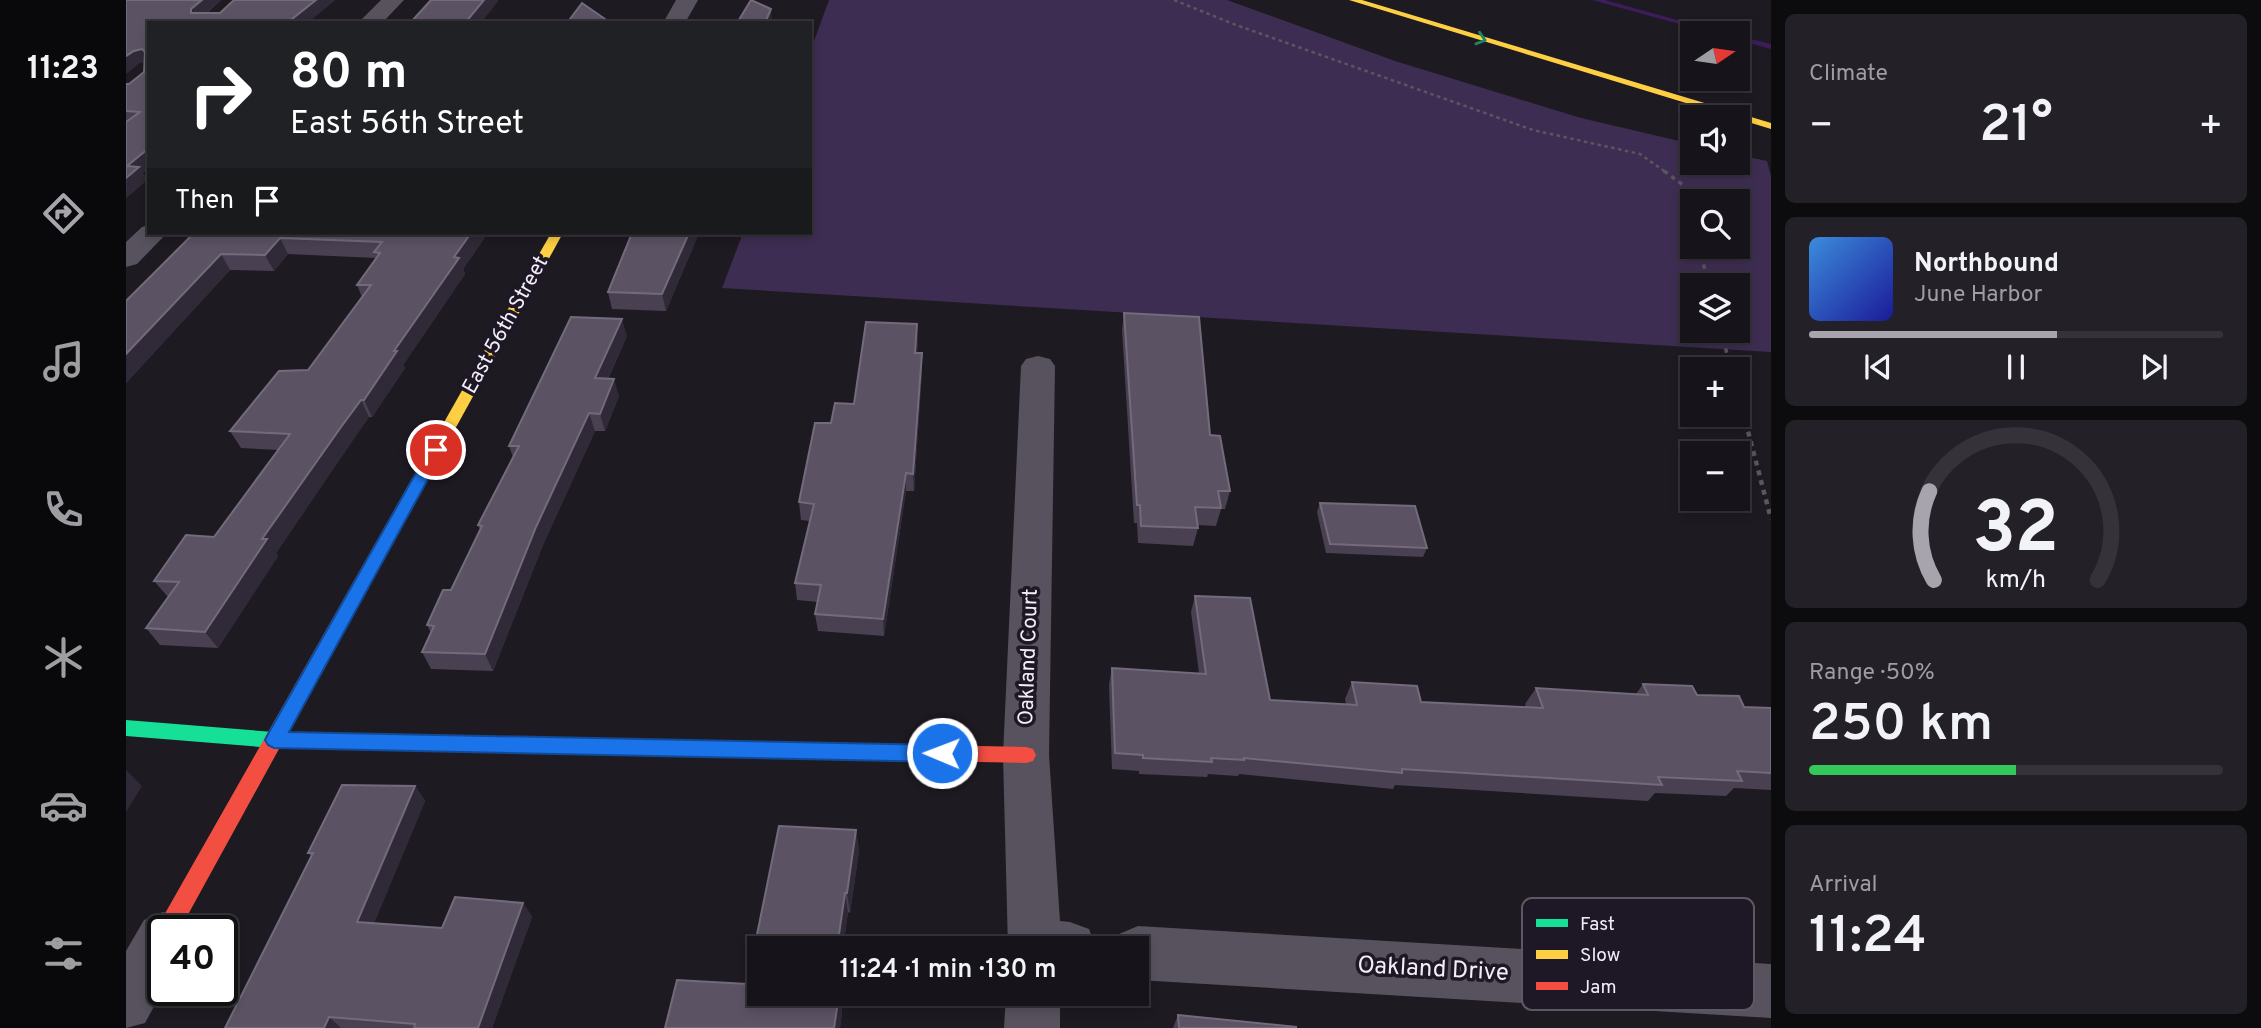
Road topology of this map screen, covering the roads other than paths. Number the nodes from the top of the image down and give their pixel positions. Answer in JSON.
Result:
{"nodes":[{"id":1,"x":393,"y":0,"type":"edge"},
{"id":2,"x":687,"y":0,"type":"edge"},
{"id":3,"x":1338,"y":0,"type":"edge"},
{"id":4,"x":1353,"y":0,"type":"edge"},
{"id":5,"x":1416,"y":19,"type":"junction"},
{"id":6,"x":371,"y":21,"type":"edge"},
{"id":7,"x":675,"y":21,"type":"edge"},
{"id":8,"x":1771,"y":126,"type":"edge"},
{"id":9,"x":150,"y":235,"type":"edge"},
{"id":10,"x":556,"y":235,"type":"edge"},
{"id":11,"x":126,"y":258,"type":"edge"},
{"id":12,"x":1038,"y":366,"type":"dead end"},
{"id":13,"x":126,"y":728,"type":"edge"},
{"id":14,"x":274,"y":740,"type":"junction"},
{"id":15,"x":1026,"y":755,"type":"junction"},
{"id":16,"x":176,"y":915,"type":"edge"},
{"id":17,"x":1041,"y":936,"type":"edge"},
{"id":18,"x":1149,"y":954,"type":"edge"},
{"id":19,"x":147,"y":966,"type":"edge"},
{"id":20,"x":1522,"y":976,"type":"edge"},
{"id":21,"x":126,"y":1003,"type":"edge"},
{"id":22,"x":1036,"y":1006,"type":"edge"},
{"id":23,"x":1032,"y":1028,"type":"edge"}],
"edges":[{"from":1,"to":6,"type":"street"},
{"from":2,"to":7,"type":"street"},
{"from":3,"to":5,"type":"main road"},
{"from":4,"to":5,"type":"main road"},
{"from":5,"to":8,"type":"main road","one_way":true},
{"from":9,"to":11,"type":"street"},
{"from":10,"to":14,"type":"main road","name":"East 56th Street"},
{"from":12,"to":15,"type":"street","name":"Oakland Court"},
{"from":13,"to":14,"type":"main road"},
{"from":14,"to":15,"type":"main road"},
{"from":14,"to":16,"type":"main road","name":"East 56th Street"},
{"from":15,"to":17,"type":"street","name":"Oakland Court"},
{"from":18,"to":20,"type":"street","name":"Oakland Drive"},
{"from":19,"to":21,"type":"street"},
{"from":22,"to":23,"type":"street","name":"Oakland Court"}]}
